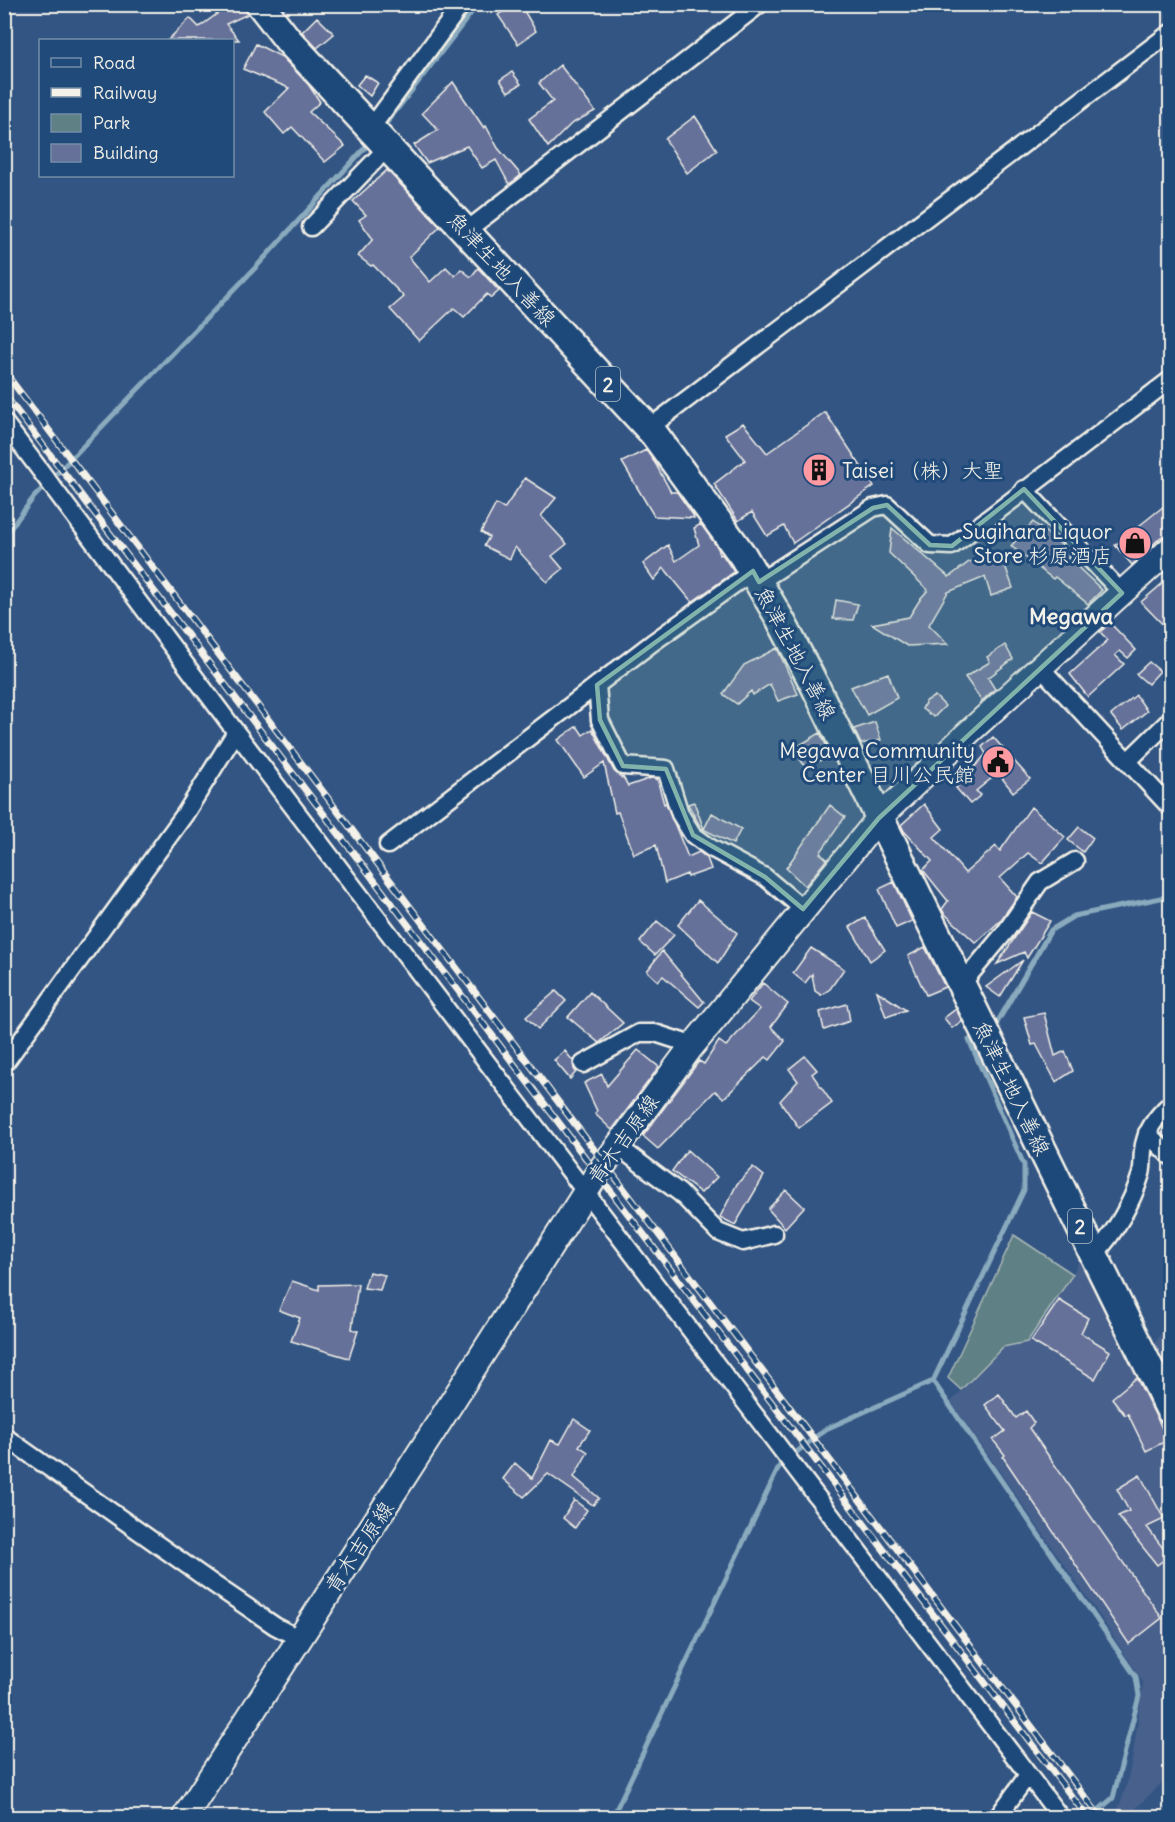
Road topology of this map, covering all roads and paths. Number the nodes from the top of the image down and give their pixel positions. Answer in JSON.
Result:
{"nodes":[{"id":1,"x":260,"y":4,"type":"edge"},
{"id":2,"x":462,"y":4,"type":"edge"},
{"id":3,"x":760,"y":4,"type":"edge"},
{"id":4,"x":1170,"y":33,"type":"edge"},
{"id":5,"x":380,"y":137,"type":"junction"},
{"id":6,"x":311,"y":227,"type":"dead end"},
{"id":7,"x":466,"y":231,"type":"junction"},
{"id":8,"x":1170,"y":380,"type":"edge"},
{"id":9,"x":4,"y":422,"type":"edge"},
{"id":10,"x":649,"y":428,"type":"junction"},
{"id":11,"x":1024,"y":489,"type":"junction"},
{"id":12,"x":1170,"y":549,"type":"edge"},
{"id":13,"x":756,"y":577,"type":"junction"},
{"id":14,"x":1122,"y":593,"type":"junction"},
{"id":15,"x":1040,"y":667,"type":"junction"},
{"id":16,"x":597,"y":685,"type":"junction"},
{"id":17,"x":1170,"y":720,"type":"edge"},
{"id":18,"x":236,"y":732,"type":"junction"},
{"id":19,"x":1128,"y":761,"type":"junction"},
{"id":20,"x":1170,"y":807,"type":"edge"},
{"id":21,"x":879,"y":818,"type":"junction"},
{"id":22,"x":388,"y":845,"type":"dead end"},
{"id":23,"x":1075,"y":861,"type":"dead end"},
{"id":24,"x":804,"y":909,"type":"junction"},
{"id":25,"x":961,"y":985,"type":"junction"},
{"id":26,"x":692,"y":1045,"type":"junction"},
{"id":27,"x":4,"y":1064,"type":"edge"},
{"id":28,"x":583,"y":1064,"type":"dead end"},
{"id":29,"x":1170,"y":1104,"type":"edge"},
{"id":30,"x":1147,"y":1133,"type":"junction"},
{"id":31,"x":616,"y":1145,"type":"junction"},
{"id":32,"x":1170,"y":1156,"type":"edge"},
{"id":33,"x":585,"y":1192,"type":"junction"},
{"id":34,"x":774,"y":1234,"type":"dead end"},
{"id":35,"x":1094,"y":1256,"type":"junction"},
{"id":36,"x":1170,"y":1410,"type":"edge"},
{"id":37,"x":4,"y":1436,"type":"edge"},
{"id":38,"x":300,"y":1639,"type":"junction"},
{"id":39,"x":1028,"y":1775,"type":"junction"},
{"id":40,"x":184,"y":1818,"type":"edge"},
{"id":41,"x":997,"y":1818,"type":"edge"},
{"id":42,"x":1061,"y":1818,"type":"edge"}],
"edges":[{"from":1,"to":5,"type":"main road","name":"魚津生地入善線","number":"2"},
{"from":2,"to":5,"type":"street"},
{"from":3,"to":7,"type":"street"},
{"from":4,"to":10,"type":"street"},
{"from":5,"to":6,"type":"street"},
{"from":5,"to":7,"type":"main road","name":"魚津生地入善線","number":"2"},
{"from":7,"to":10,"type":"main road","name":"魚津生地入善線","number":"2"},
{"from":8,"to":11,"type":"street"},
{"from":9,"to":18,"type":"street"},
{"from":10,"to":13,"type":"main road","name":"魚津生地入善線","number":"2"},
{"from":11,"to":13,"type":"street"},
{"from":11,"to":14,"type":"street"},
{"from":12,"to":14,"type":"main road","name":"青木吉原線"},
{"from":13,"to":16,"type":"street"},
{"from":13,"to":21,"type":"main road","name":"魚津生地入善線","number":"2"},
{"from":14,"to":15,"type":"main road","name":"青木吉原線"},
{"from":15,"to":19,"type":"street"},
{"from":15,"to":21,"type":"main road","name":"青木吉原線"},
{"from":16,"to":22,"type":"street"},
{"from":16,"to":24,"type":"street"},
{"from":17,"to":19,"type":"street"},
{"from":18,"to":27,"type":"street"},
{"from":18,"to":33,"type":"street"},
{"from":19,"to":20,"type":"street"},
{"from":21,"to":24,"type":"main road","name":"青木吉原線"},
{"from":21,"to":25,"type":"main road","name":"魚津生地入善線","number":"2"},
{"from":23,"to":25,"type":"street"},
{"from":24,"to":26,"type":"main road","name":"青木吉原線"},
{"from":25,"to":35,"type":"main road","name":"魚津生地入善線","number":"2"},
{"from":26,"to":28,"type":"street"},
{"from":26,"to":31,"type":"main road","name":"青木吉原線"},
{"from":29,"to":30,"type":"street"},
{"from":30,"to":32,"type":"street"},
{"from":30,"to":35,"type":"street"},
{"from":31,"to":33,"type":"main road","name":"青木吉原線"},
{"from":31,"to":34,"type":"street"},
{"from":33,"to":38,"type":"main road","name":"青木吉原線"},
{"from":33,"to":39,"type":"street"},
{"from":35,"to":36,"type":"main road","name":"魚津生地入善線","number":"2"},
{"from":37,"to":38,"type":"street"},
{"from":38,"to":40,"type":"main road","name":"青木吉原線"},
{"from":39,"to":41,"type":"street"},
{"from":39,"to":42,"type":"street"}]}
